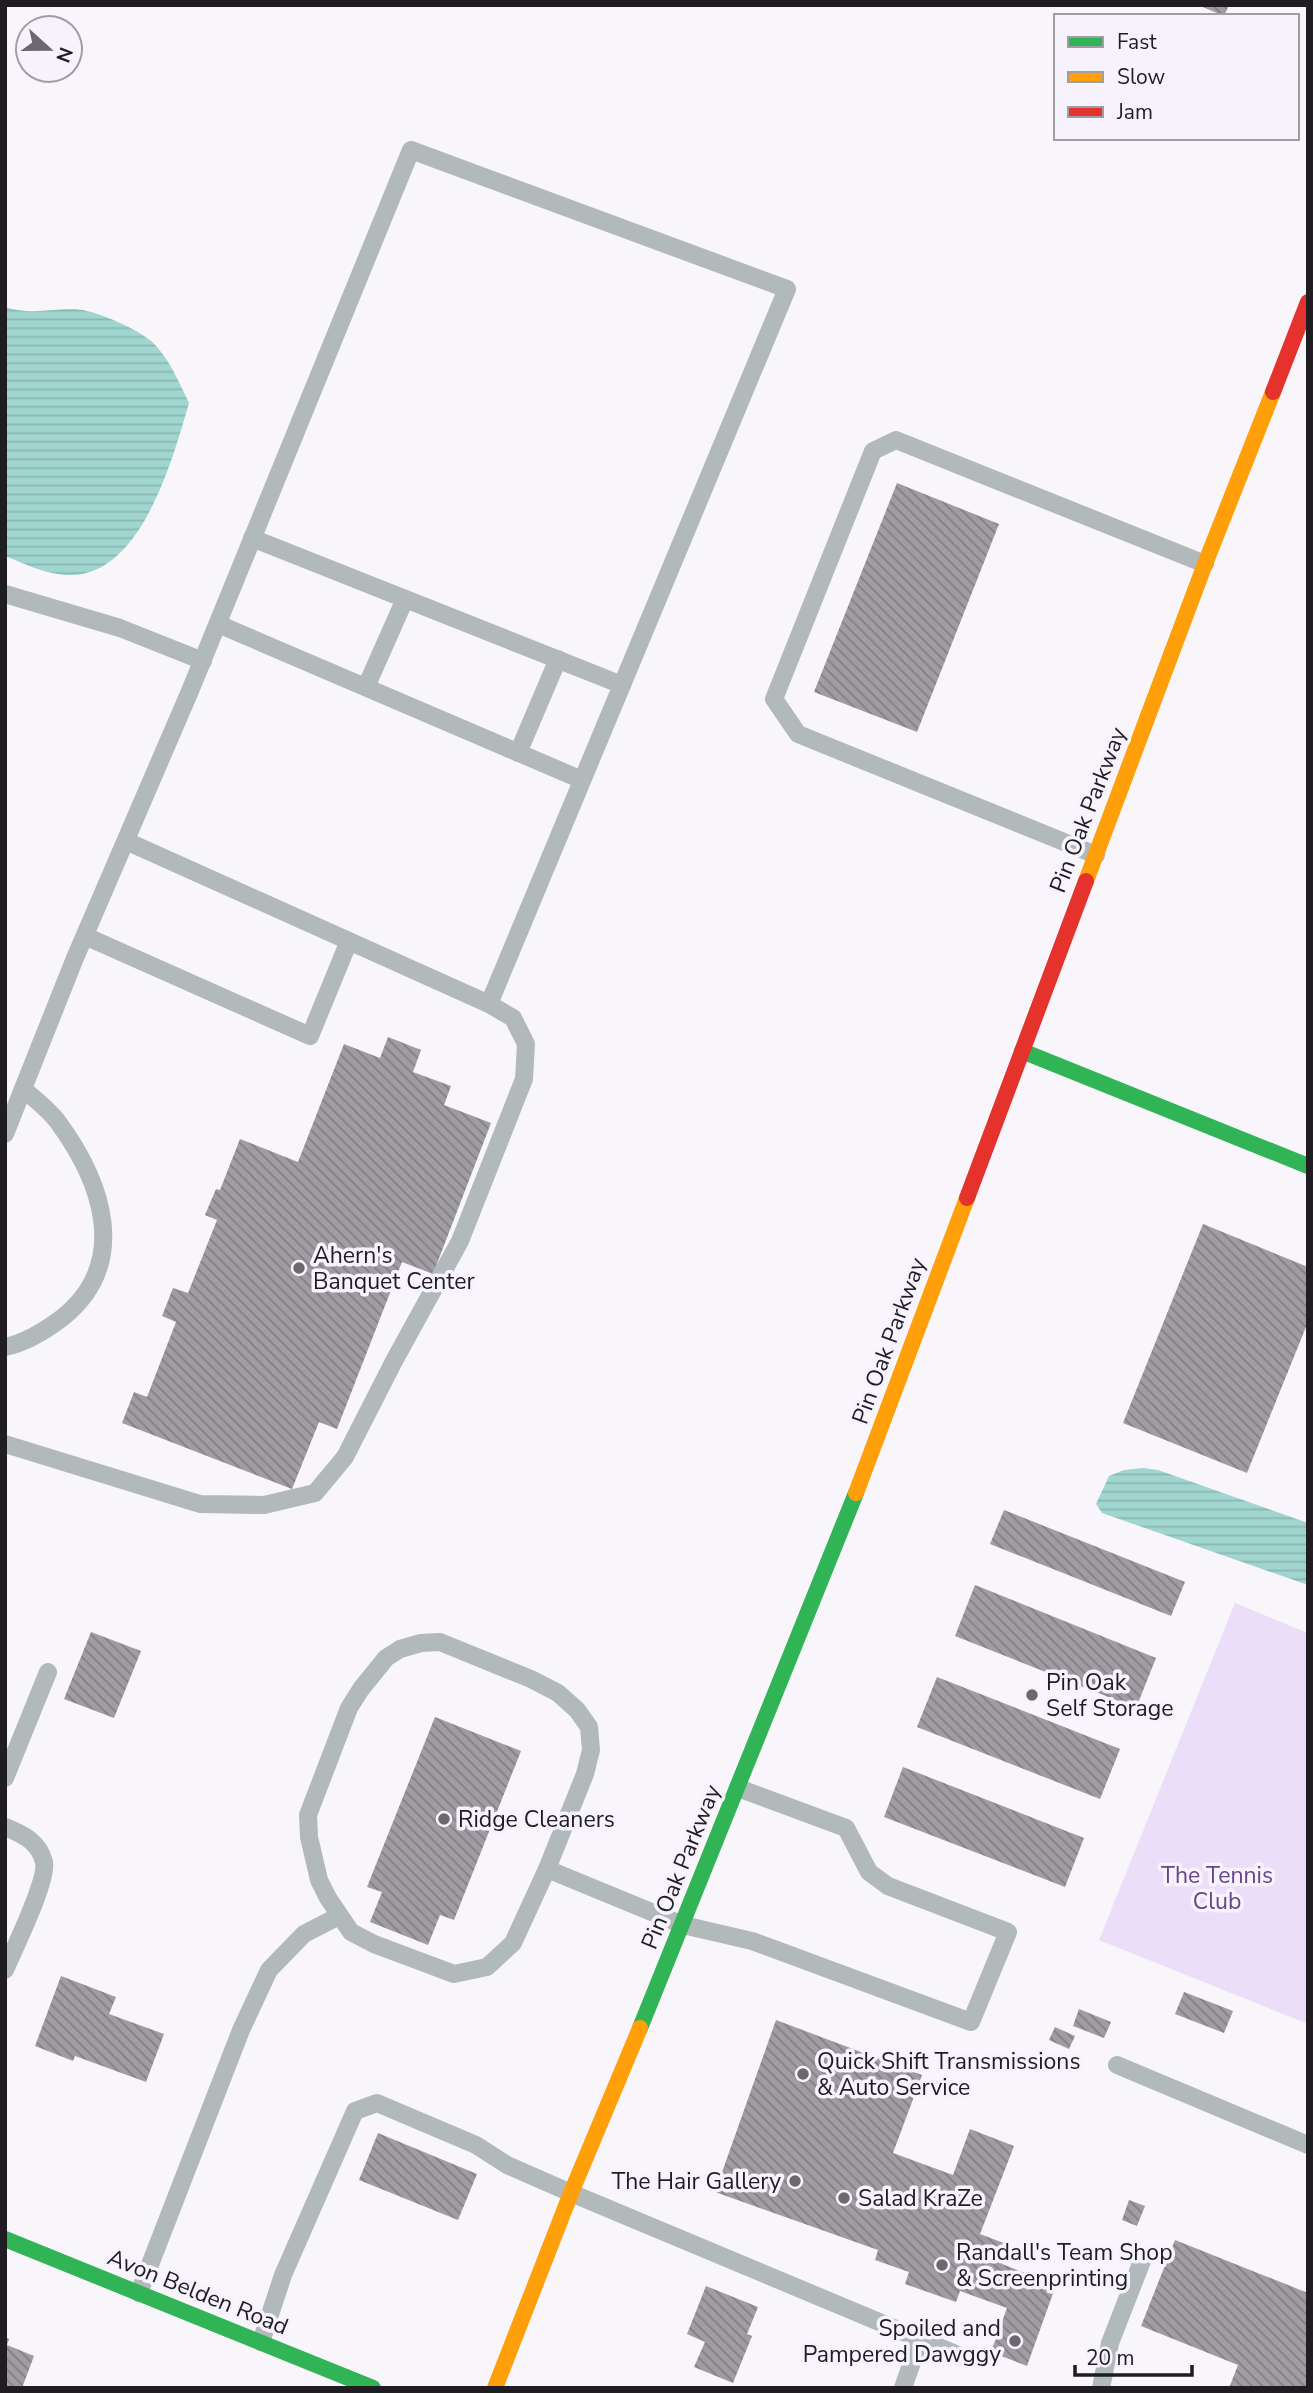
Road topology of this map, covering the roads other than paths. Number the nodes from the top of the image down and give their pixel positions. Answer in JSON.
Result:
{"nodes":[{"id":1,"x":1308,"y":302,"type":"edge"},
{"id":2,"x":253,"y":538,"type":"junction"},
{"id":3,"x":1205,"y":564,"type":"junction"},
{"id":4,"x":5,"y":594,"type":"edge"},
{"id":5,"x":405,"y":599,"type":"junction"},
{"id":6,"x":218,"y":624,"type":"junction"},
{"id":7,"x":558,"y":659,"type":"junction"},
{"id":8,"x":203,"y":661,"type":"junction"},
{"id":9,"x":622,"y":685,"type":"junction"},
{"id":10,"x":366,"y":687,"type":"junction"},
{"id":11,"x":518,"y":753,"type":"junction"},
{"id":12,"x":582,"y":780,"type":"junction"},
{"id":13,"x":126,"y":841,"type":"junction"},
{"id":14,"x":1096,"y":855,"type":"junction"},
{"id":15,"x":85,"y":936,"type":"junction"},
{"id":16,"x":349,"y":941,"type":"junction"},
{"id":17,"x":489,"y":1004,"type":"junction"},
{"id":18,"x":1022,"y":1051,"type":"junction"},
{"id":19,"x":23,"y":1089,"type":"junction"},
{"id":20,"x":5,"y":1134,"type":"edge"},
{"id":21,"x":1308,"y":1166,"type":"edge"},
{"id":22,"x":5,"y":1347,"type":"edge"},
{"id":23,"x":5,"y":1444,"type":"edge"},
{"id":24,"x":48,"y":1672,"type":"dead end"},
{"id":25,"x":5,"y":1778,"type":"edge"},
{"id":26,"x":738,"y":1788,"type":"junction"},
{"id":27,"x":5,"y":1827,"type":"edge"},
{"id":28,"x":547,"y":1869,"type":"junction"},
{"id":29,"x":339,"y":1916,"type":"junction"},
{"id":30,"x":683,"y":1925,"type":"junction"},
{"id":31,"x":5,"y":1970,"type":"edge"},
{"id":32,"x":1116,"y":2065,"type":"dead end"},
{"id":33,"x":1308,"y":2145,"type":"edge"},
{"id":34,"x":571,"y":2193,"type":"junction"},
{"id":35,"x":5,"y":2239,"type":"edge"},
{"id":36,"x":1144,"y":2256,"type":"dead end"},
{"id":37,"x":139,"y":2293,"type":"junction"},
{"id":38,"x":920,"y":2339,"type":"junction"},
{"id":39,"x":261,"y":2342,"type":"junction"},
{"id":40,"x":970,"y":2360,"type":"dead end"},
{"id":41,"x":373,"y":2388,"type":"edge"},
{"id":42,"x":495,"y":2388,"type":"edge"},
{"id":43,"x":902,"y":2388,"type":"edge"},
{"id":44,"x":1101,"y":2388,"type":"edge"}],
"edges":[{"from":1,"to":3,"type":"street","name":"Pin Oak Parkway"},
{"from":2,"to":5,"type":"lane"},
{"from":2,"to":6,"type":"lane"},
{"from":2,"to":9,"type":"lane"},
{"from":3,"to":14,"type":"street","name":"Pin Oak Parkway"},
{"from":3,"to":14,"type":"lane"},
{"from":4,"to":8,"type":"lane"},
{"from":5,"to":7,"type":"lane"},
{"from":5,"to":10,"type":"lane"},
{"from":6,"to":8,"type":"lane"},
{"from":6,"to":10,"type":"lane"},
{"from":7,"to":9,"type":"lane"},
{"from":7,"to":11,"type":"lane"},
{"from":8,"to":13,"type":"lane"},
{"from":9,"to":12,"type":"lane"},
{"from":10,"to":11,"type":"lane"},
{"from":11,"to":12,"type":"lane"},
{"from":12,"to":17,"type":"lane"},
{"from":13,"to":15,"type":"lane"},
{"from":13,"to":16,"type":"lane"},
{"from":14,"to":18,"type":"street","name":"Pin Oak Parkway"},
{"from":15,"to":16,"type":"lane"},
{"from":15,"to":19,"type":"lane"},
{"from":16,"to":17,"type":"lane"},
{"from":17,"to":23,"type":"lane"},
{"from":18,"to":21,"type":"street"},
{"from":18,"to":26,"type":"street","name":"Pin Oak Parkway"},
{"from":19,"to":20,"type":"lane"},
{"from":19,"to":22,"type":"lane"},
{"from":24,"to":25,"type":"lane"},
{"from":26,"to":30,"type":"street","name":"Pin Oak Parkway"},
{"from":26,"to":30,"type":"lane"},
{"from":27,"to":31,"type":"lane"},
{"from":28,"to":29,"type":"lane"},
{"from":28,"to":29,"type":"lane"},
{"from":28,"to":30,"type":"lane"},
{"from":29,"to":37,"type":"lane"},
{"from":30,"to":34,"type":"street","name":"Pin Oak Parkway"},
{"from":32,"to":33,"type":"lane"},
{"from":34,"to":38,"type":"lane"},
{"from":34,"to":39,"type":"lane"},
{"from":34,"to":42,"type":"street","name":"Pin Oak Parkway"},
{"from":35,"to":37,"type":"street","name":"Avon Belden Road"},
{"from":36,"to":44,"type":"lane"},
{"from":37,"to":39,"type":"street","name":"Avon Belden Road"},
{"from":38,"to":40,"type":"lane"},
{"from":38,"to":43,"type":"lane"},
{"from":39,"to":41,"type":"street","name":"Avon Belden Road"}]}
